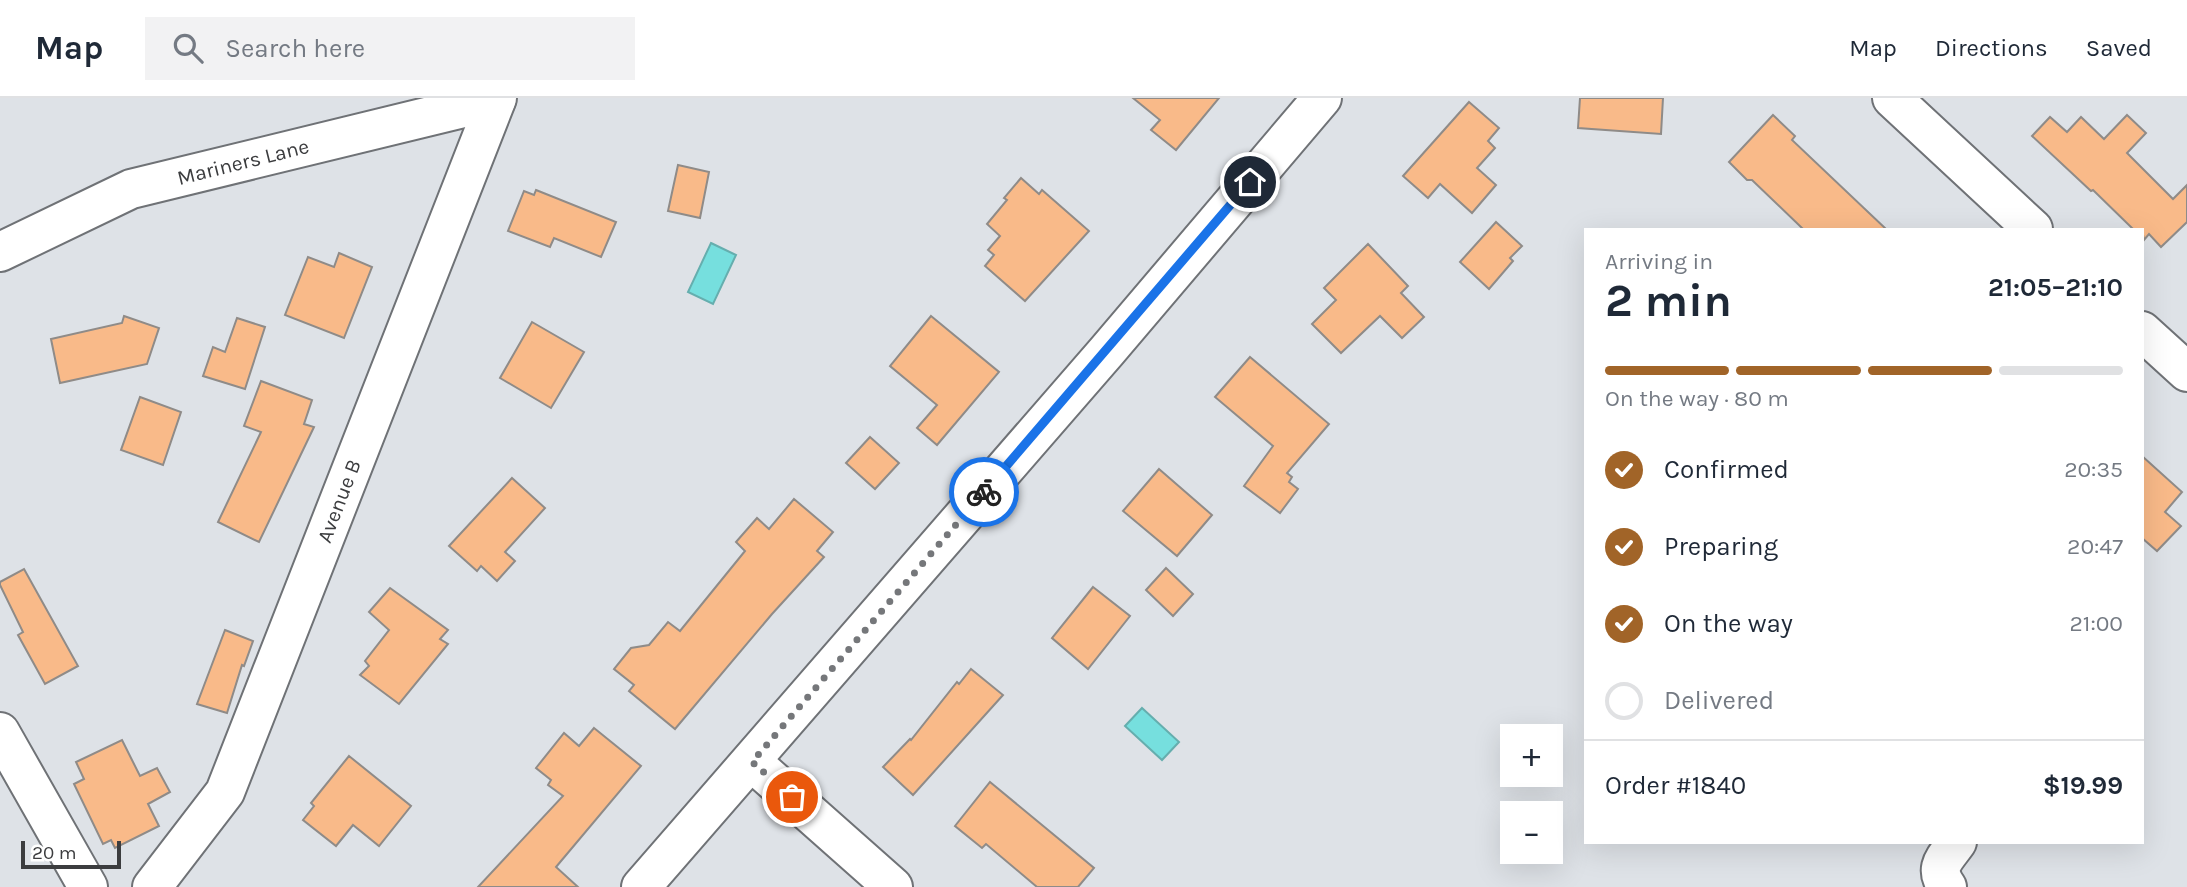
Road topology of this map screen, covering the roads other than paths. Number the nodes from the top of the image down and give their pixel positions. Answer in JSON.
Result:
{"nodes":[{"id":1,"x":1322,"y":98,"type":"edge"},
{"id":2,"x":1892,"y":98,"type":"edge"},
{"id":3,"x":496,"y":99,"type":"edge"},
{"id":4,"x":2032,"y":228,"type":"edge"},
{"id":5,"x":0,"y":252,"type":"edge"},
{"id":6,"x":2144,"y":333,"type":"edge"},
{"id":7,"x":2187,"y":372,"type":"edge"},
{"id":8,"x":0,"y":732,"type":"edge"},
{"id":9,"x":752,"y":762,"type":"junction"},
{"id":10,"x":1955,"y":844,"type":"edge"},
{"id":11,"x":88,"y":887,"type":"edge"},
{"id":12,"x":152,"y":887,"type":"edge"},
{"id":13,"x":641,"y":887,"type":"edge"},
{"id":14,"x":893,"y":887,"type":"edge"},
{"id":15,"x":1947,"y":887,"type":"edge"}],
"edges":[{"from":1,"to":9,"type":"street"},
{"from":2,"to":4,"type":"street"},
{"from":3,"to":5,"type":"street","name":"Mariners Lane"},
{"from":3,"to":12,"type":"street","name":"Avenue B"},
{"from":6,"to":7,"type":"street"},
{"from":8,"to":11,"type":"street"},
{"from":9,"to":13,"type":"street"},
{"from":9,"to":14,"type":"street"},
{"from":10,"to":15,"type":"street"}]}
